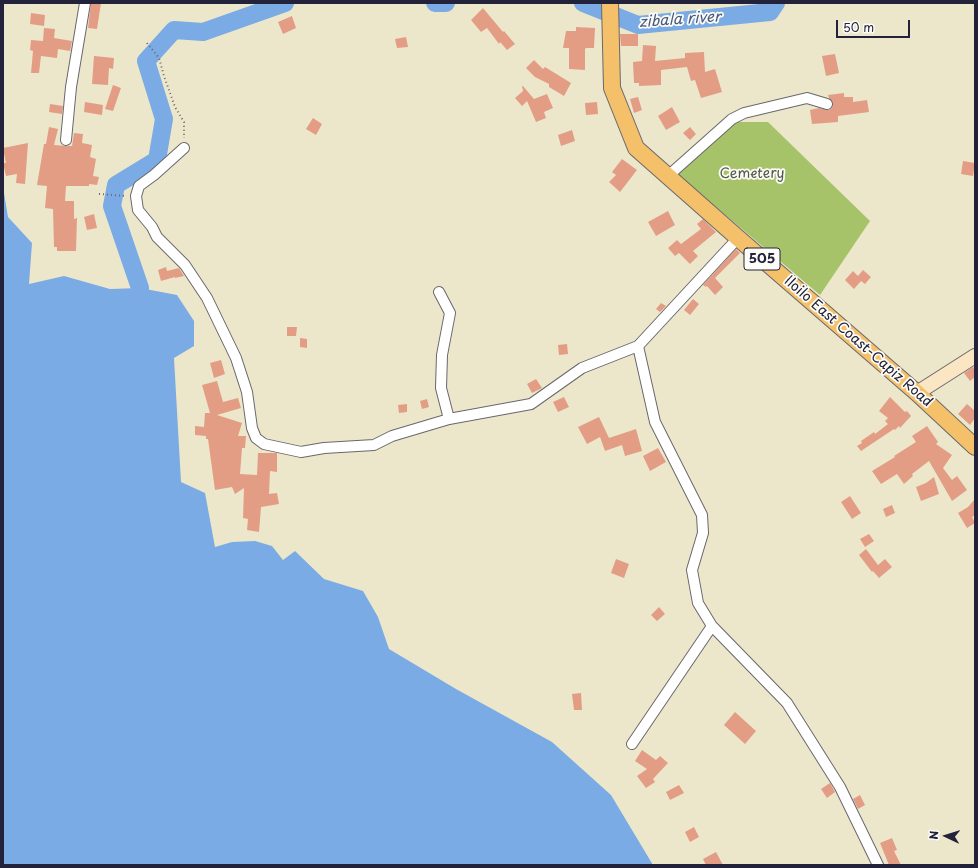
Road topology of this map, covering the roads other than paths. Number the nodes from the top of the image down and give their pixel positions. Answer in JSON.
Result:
{"nodes":[{"id":1,"x":85,"y":3,"type":"edge"},
{"id":2,"x":610,"y":3,"type":"edge"},
{"id":3,"x":827,"y":104,"type":"dead end"},
{"id":4,"x":66,"y":140,"type":"dead end"},
{"id":5,"x":184,"y":148,"type":"road end"},
{"id":6,"x":668,"y":176,"type":"junction"},
{"id":7,"x":738,"y":238,"type":"junction"},
{"id":8,"x":439,"y":292,"type":"dead end"},
{"id":9,"x":638,"y":346,"type":"junction"},
{"id":10,"x":975,"y":356,"type":"edge"},
{"id":11,"x":917,"y":393,"type":"junction"},
{"id":12,"x":449,"y":419,"type":"junction"},
{"id":13,"x":975,"y":446,"type":"edge"},
{"id":14,"x":712,"y":626,"type":"junction"},
{"id":15,"x":632,"y":744,"type":"dead end"},
{"id":16,"x":878,"y":865,"type":"edge"}],
"edges":[{"from":1,"to":4,"type":"street"},
{"from":2,"to":6,"type":"main road","name":"Iloilo East Coast-Capiz Road","number":"505"},
{"from":3,"to":6,"type":"street"},
{"from":5,"to":12,"type":"street"},
{"from":6,"to":7,"type":"main road","name":"Iloilo East Coast-Capiz Road","number":"505"},
{"from":7,"to":9,"type":"street"},
{"from":7,"to":11,"type":"main road","name":"Iloilo East Coast-Capiz Road","number":"505"},
{"from":8,"to":12,"type":"street"},
{"from":9,"to":12,"type":"street"},
{"from":9,"to":14,"type":"street"},
{"from":10,"to":11,"type":"street"},
{"from":11,"to":13,"type":"main road","name":"Iloilo East Coast-Capiz Road","number":"505"},
{"from":14,"to":15,"type":"street"},
{"from":14,"to":16,"type":"street"}]}
